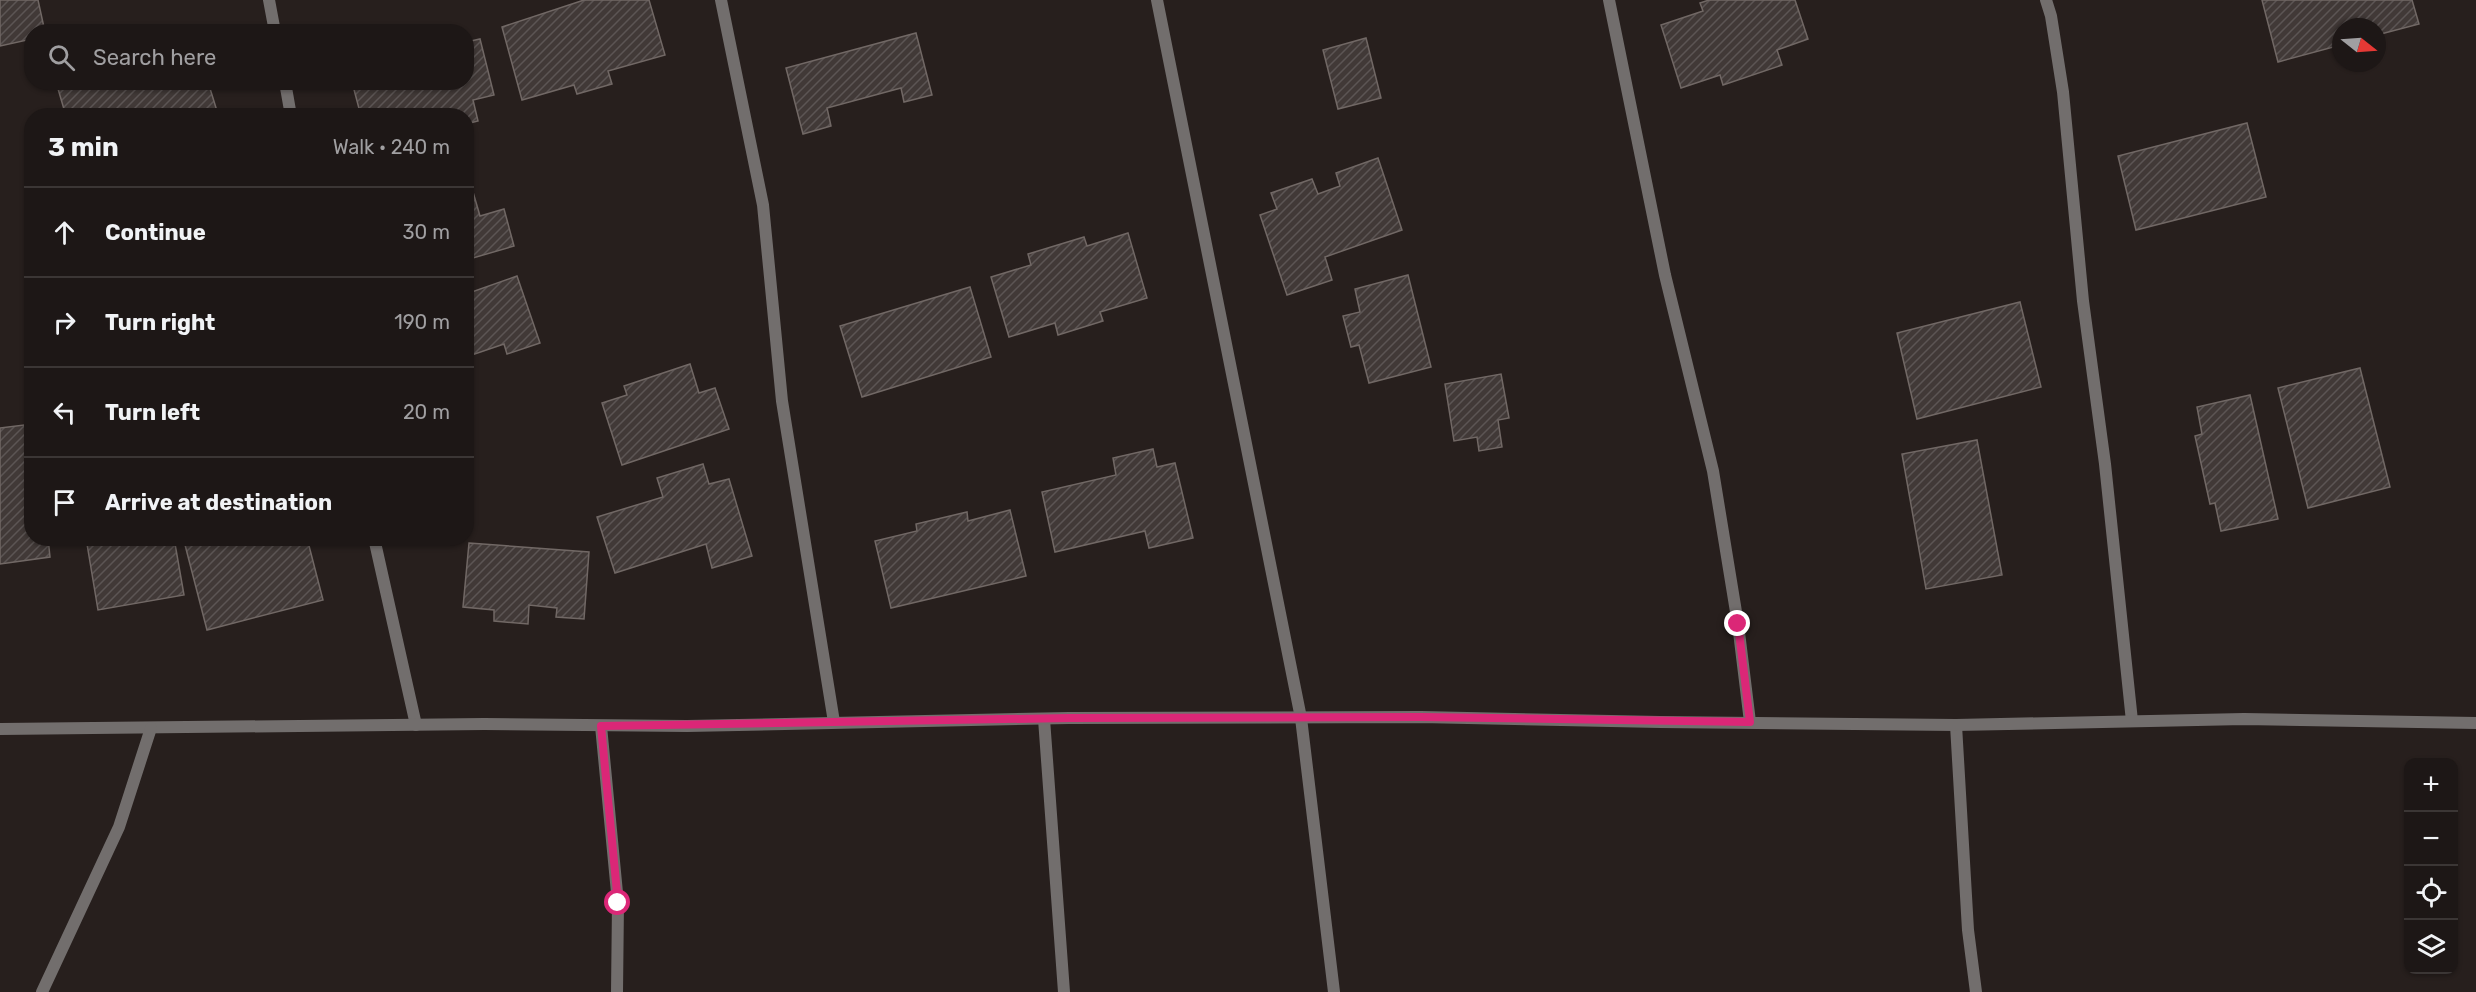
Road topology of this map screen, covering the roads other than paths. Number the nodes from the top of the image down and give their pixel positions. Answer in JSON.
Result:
{"nodes":[{"id":1,"x":269,"y":0,"type":"edge"},
{"id":2,"x":721,"y":0,"type":"edge"},
{"id":3,"x":1157,"y":0,"type":"edge"},
{"id":4,"x":1609,"y":0,"type":"edge"},
{"id":5,"x":2046,"y":0,"type":"edge"},
{"id":6,"x":274,"y":24,"type":"edge"},
{"id":7,"x":286,"y":90,"type":"edge"},
{"id":8,"x":290,"y":108,"type":"edge"},
{"id":9,"x":376,"y":546,"type":"edge"},
{"id":10,"x":1301,"y":718,"type":"junction"},
{"id":11,"x":1044,"y":719,"type":"junction"},
{"id":12,"x":2132,"y":721,"type":"junction"},
{"id":13,"x":834,"y":722,"type":"junction"},
{"id":14,"x":1750,"y":722,"type":"junction"},
{"id":15,"x":2476,"y":723,"type":"edge"},
{"id":16,"x":416,"y":725,"type":"junction"},
{"id":17,"x":1956,"y":725,"type":"junction"},
{"id":18,"x":601,"y":726,"type":"junction"},
{"id":19,"x":152,"y":728,"type":"junction"},
{"id":20,"x":0,"y":729,"type":"edge"},
{"id":21,"x":42,"y":992,"type":"edge"},
{"id":22,"x":617,"y":992,"type":"edge"},
{"id":23,"x":1064,"y":992,"type":"edge"},
{"id":24,"x":1334,"y":992,"type":"edge"},
{"id":25,"x":1976,"y":992,"type":"edge"}],
"edges":[{"from":1,"to":6,"type":"street"},
{"from":2,"to":13,"type":"street"},
{"from":3,"to":10,"type":"street"},
{"from":4,"to":14,"type":"street"},
{"from":5,"to":12,"type":"street"},
{"from":7,"to":8,"type":"street"},
{"from":9,"to":16,"type":"street"},
{"from":10,"to":11,"type":"street"},
{"from":10,"to":14,"type":"street"},
{"from":10,"to":24,"type":"street"},
{"from":11,"to":13,"type":"street"},
{"from":11,"to":23,"type":"street"},
{"from":12,"to":15,"type":"street"},
{"from":12,"to":17,"type":"street"},
{"from":13,"to":18,"type":"street"},
{"from":14,"to":17,"type":"street"},
{"from":16,"to":18,"type":"street"},
{"from":16,"to":19,"type":"street"},
{"from":17,"to":25,"type":"street"},
{"from":18,"to":22,"type":"street"},
{"from":19,"to":20,"type":"street"},
{"from":19,"to":21,"type":"street"}]}
